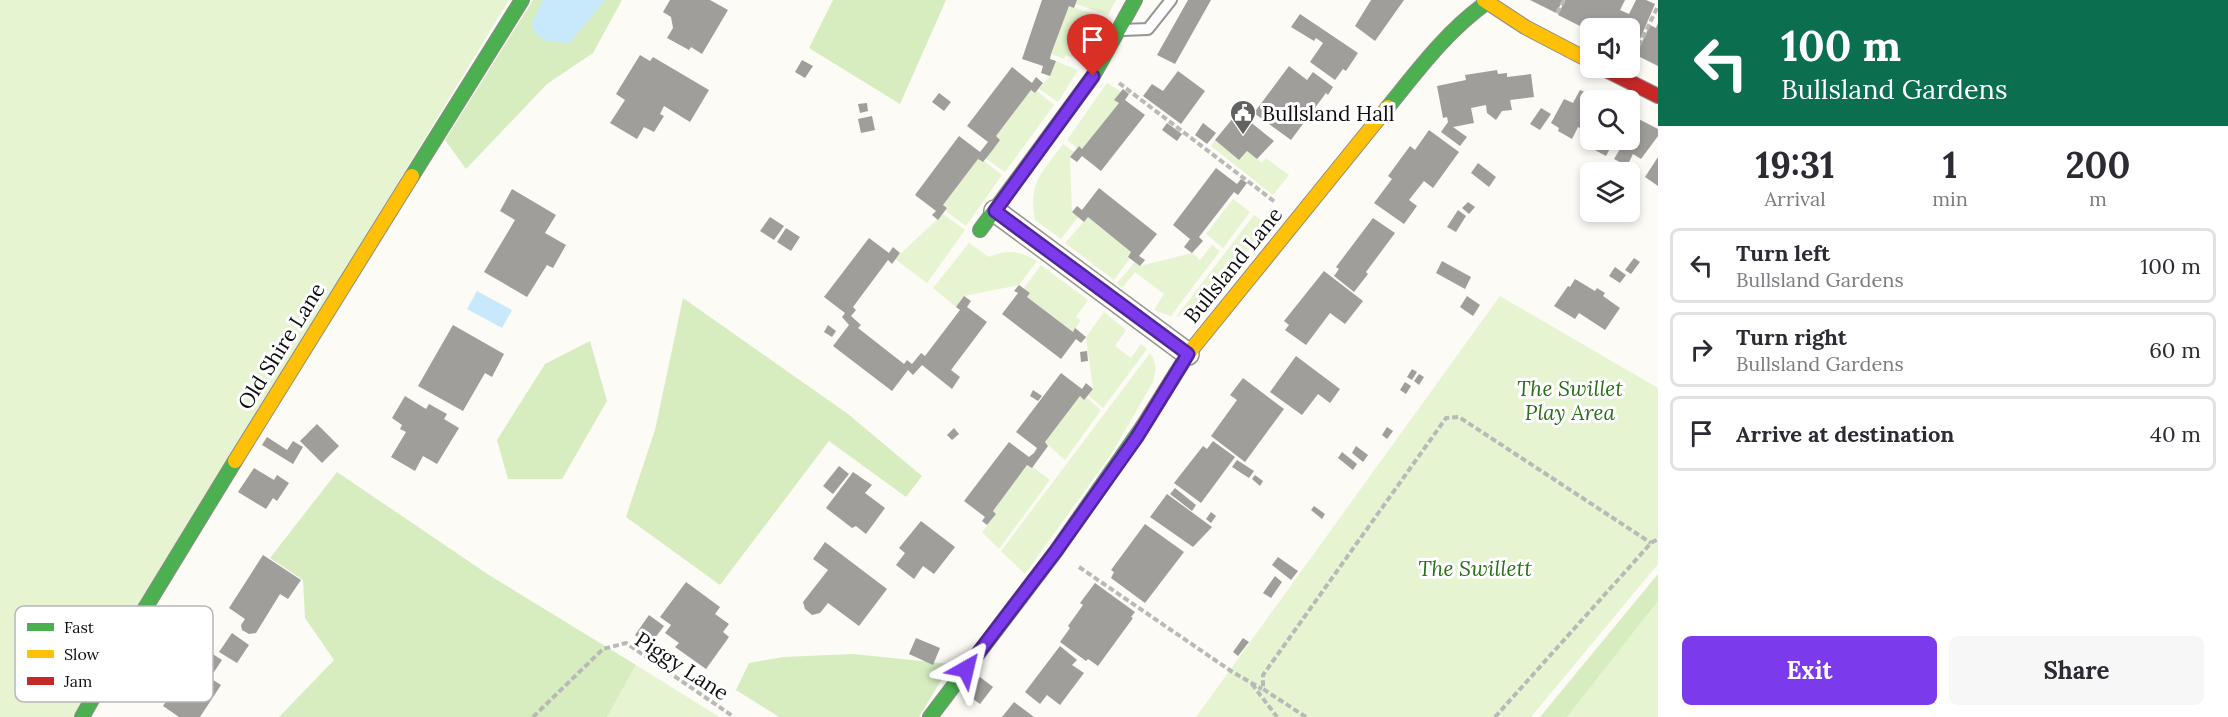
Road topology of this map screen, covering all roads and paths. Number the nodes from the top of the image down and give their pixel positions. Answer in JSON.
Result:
{"nodes":[{"id":1,"x":522,"y":0,"type":"edge"},
{"id":2,"x":1135,"y":0,"type":"edge"},
{"id":3,"x":1171,"y":0,"type":"edge"},
{"id":4,"x":1485,"y":2,"type":"edge"},
{"id":5,"x":1657,"y":8,"type":"edge"},
{"id":6,"x":1119,"y":30,"type":"junction"},
{"id":7,"x":1640,"y":43,"type":"edge"},
{"id":8,"x":1580,"y":56,"type":"edge"},
{"id":9,"x":1099,"y":67,"type":"junction"},
{"id":10,"x":1622,"y":78,"type":"edge"},
{"id":11,"x":1658,"y":96,"type":"edge"},
{"id":12,"x":995,"y":211,"type":"junction"},
{"id":13,"x":1297,"y":219,"type":"junction"},
{"id":14,"x":980,"y":230,"type":"dead end"},
{"id":15,"x":1188,"y":354,"type":"junction"},
{"id":16,"x":1658,"y":539,"type":"edge"},
{"id":17,"x":1651,"y":543,"type":"junction"},
{"id":18,"x":1056,"y":551,"type":"junction"},
{"id":19,"x":147,"y":606,"type":"edge"},
{"id":20,"x":1250,"y":680,"type":"junction"},
{"id":21,"x":1263,"y":689,"type":"junction"},
{"id":22,"x":90,"y":702,"type":"edge"},
{"id":23,"x":82,"y":717,"type":"edge"},
{"id":24,"x":533,"y":717,"type":"edge"},
{"id":25,"x":734,"y":717,"type":"edge"},
{"id":26,"x":930,"y":717,"type":"edge"},
{"id":27,"x":1277,"y":717,"type":"edge"},
{"id":28,"x":1306,"y":717,"type":"edge"},
{"id":29,"x":1495,"y":717,"type":"edge"}],
"edges":[{"from":1,"to":19,"type":"street","name":"Old Shire Lane"},
{"from":2,"to":6,"type":"street"},
{"from":3,"to":6,"type":"lane"},
{"from":4,"to":8,"type":"street"},
{"from":4,"to":13,"type":"street","name":"Bullsland Lane"},
{"from":5,"to":7,"type":"path"},
{"from":6,"to":9,"type":"street"},
{"from":9,"to":12,"type":"street"},
{"from":9,"to":13,"type":"path"},
{"from":10,"to":11,"type":"street"},
{"from":12,"to":14,"type":"street"},
{"from":12,"to":15,"type":"street"},
{"from":13,"to":15,"type":"street","name":"Bullsland Lane"},
{"from":15,"to":18,"type":"street","name":"Bullsland Lane"},
{"from":16,"to":17,"type":"path"},
{"from":17,"to":21,"type":"path"},
{"from":17,"to":29,"type":"path"},
{"from":18,"to":20,"type":"path"},
{"from":18,"to":26,"type":"street","name":"Bullsland Lane"},
{"from":20,"to":21,"type":"path"},
{"from":20,"to":27,"type":"path"},
{"from":21,"to":28,"type":"path"},
{"from":22,"to":23,"type":"street","name":"Old Shire Lane"},
{"from":24,"to":25,"type":"path","name":"Piggy Lane"}]}
